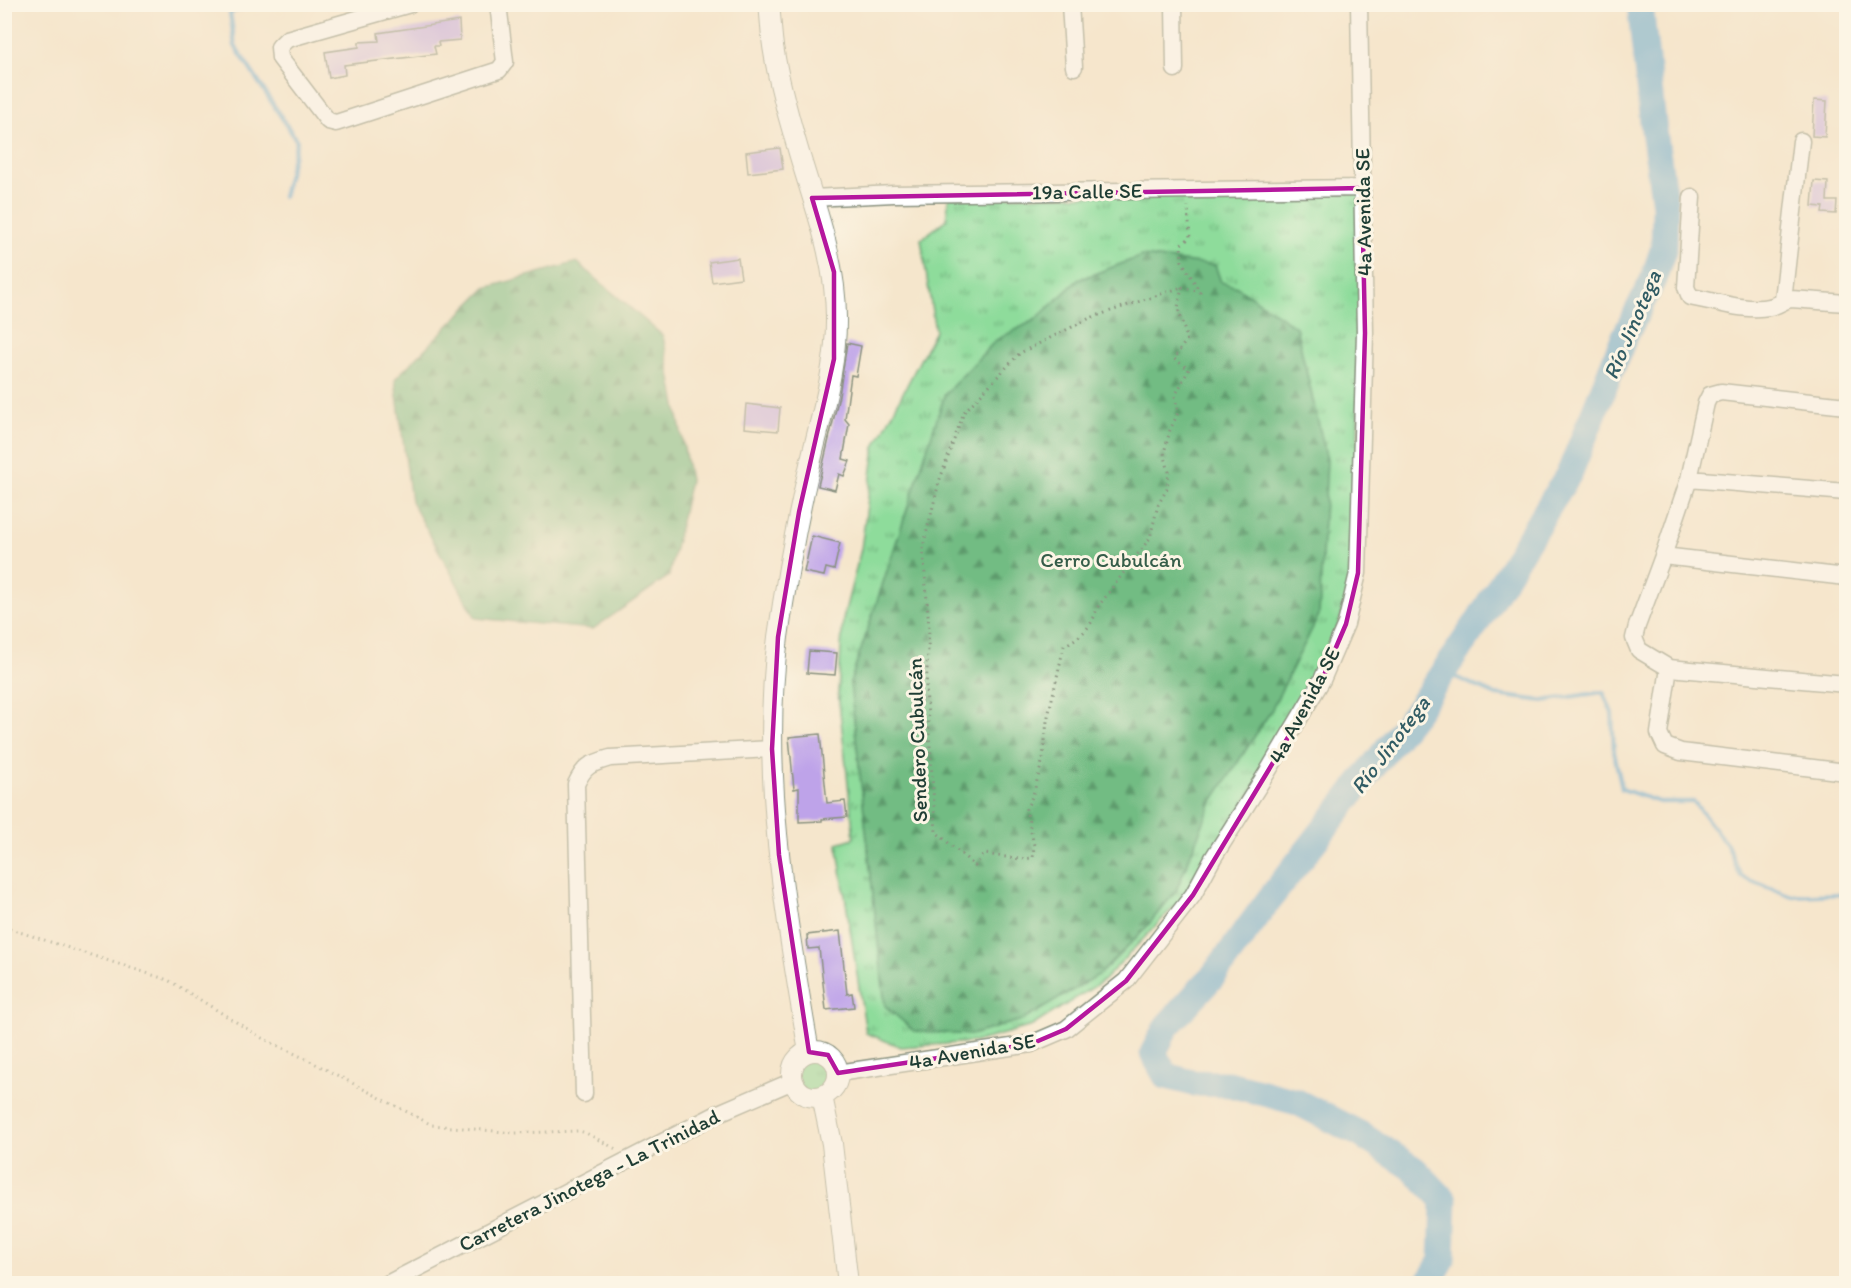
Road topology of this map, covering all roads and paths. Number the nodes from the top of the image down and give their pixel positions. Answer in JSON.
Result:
{"nodes":[{"id":1,"x":410,"y":4,"type":"edge"},
{"id":2,"x":498,"y":4,"type":"edge"},
{"id":3,"x":769,"y":4,"type":"edge"},
{"id":4,"x":1070,"y":4,"type":"edge"},
{"id":5,"x":1174,"y":4,"type":"edge"},
{"id":6,"x":1359,"y":4,"type":"edge"},
{"id":7,"x":1074,"y":67,"type":"dead end"},
{"id":8,"x":1175,"y":69,"type":"dead end"},
{"id":9,"x":1801,"y":141,"type":"dead end"},
{"id":10,"x":1362,"y":188,"type":"junction"},
{"id":11,"x":1692,"y":197,"type":"dead end"},
{"id":12,"x":812,"y":198,"type":"junction"},
{"id":13,"x":1188,"y":201,"type":"dead end"},
{"id":14,"x":1182,"y":287,"type":"junction"},
{"id":15,"x":1783,"y":300,"type":"junction"},
{"id":16,"x":1846,"y":303,"type":"edge"},
{"id":17,"x":1846,"y":406,"type":"edge"},
{"id":18,"x":1689,"y":479,"type":"junction"},
{"id":19,"x":1846,"y":492,"type":"edge"},
{"id":20,"x":1663,"y":556,"type":"junction"},
{"id":21,"x":1846,"y":577,"type":"edge"},
{"id":22,"x":1669,"y":668,"type":"junction"},
{"id":23,"x":1846,"y":684,"type":"edge"},
{"id":24,"x":772,"y":749,"type":"junction"},
{"id":25,"x":1846,"y":772,"type":"edge"},
{"id":26,"x":4,"y":927,"type":"edge"},
{"id":27,"x":808,"y":1052,"type":"junction"},
{"id":28,"x":838,"y":1073,"type":"junction"},
{"id":29,"x":793,"y":1081,"type":"junction"},
{"id":30,"x":584,"y":1094,"type":"dead end"},
{"id":31,"x":822,"y":1096,"type":"junction"},
{"id":32,"x":633,"y":1159,"type":"junction"},
{"id":33,"x":387,"y":1284,"type":"edge"},
{"id":34,"x":848,"y":1284,"type":"edge"}],
"edges":[{"from":1,"to":2,"type":"street"},
{"from":3,"to":12,"type":"main road"},
{"from":4,"to":7,"type":"street"},
{"from":5,"to":8,"type":"street"},
{"from":6,"to":10,"type":"street","name":"4a Avenida SE"},
{"from":9,"to":15,"type":"street"},
{"from":10,"to":12,"type":"street","name":"19a Calle SE"},
{"from":10,"to":28,"type":"street","name":"4a Avenida SE"},
{"from":11,"to":15,"type":"street"},
{"from":12,"to":24,"type":"main road"},
{"from":13,"to":14,"type":"path","name":"Sendero Cubulcán"},
{"from":14,"to":14,"type":"path","name":"Sendero Cubulcán"},
{"from":15,"to":16,"type":"street"},
{"from":17,"to":18,"type":"street"},
{"from":18,"to":19,"type":"street"},
{"from":18,"to":20,"type":"street"},
{"from":20,"to":21,"type":"street"},
{"from":20,"to":22,"type":"street"},
{"from":22,"to":23,"type":"street"},
{"from":22,"to":25,"type":"street"},
{"from":24,"to":27,"type":"main road"},
{"from":24,"to":30,"type":"street"},
{"from":26,"to":32,"type":"path"},
{"from":27,"to":28,"type":"main road"},
{"from":27,"to":29,"type":"main road"},
{"from":28,"to":31,"type":"main road"},
{"from":29,"to":31,"type":"main road"},
{"from":29,"to":32,"type":"street","name":"Carretera Jinotega - La Trinidad"},
{"from":31,"to":34,"type":"main road"},
{"from":32,"to":33,"type":"street","name":"Carretera Jinotega - La Trinidad"}]}
